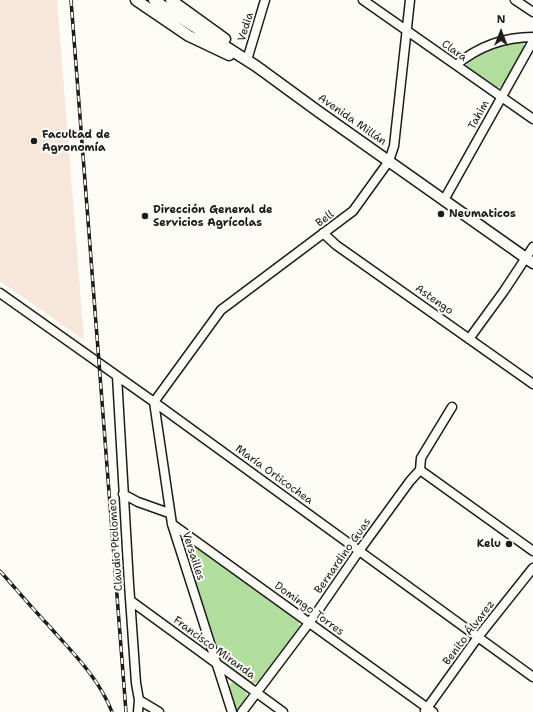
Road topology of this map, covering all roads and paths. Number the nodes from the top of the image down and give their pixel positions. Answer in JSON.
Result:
{"nodes":[{"id":1,"x":136,"y":0,"type":"edge"},
{"id":2,"x":154,"y":0,"type":"edge"},
{"id":3,"x":171,"y":0,"type":"edge"},
{"id":4,"x":265,"y":0,"type":"edge"},
{"id":5,"x":363,"y":0,"type":"edge"},
{"id":6,"x":410,"y":0,"type":"edge"},
{"id":7,"x":515,"y":0,"type":"edge"},
{"id":8,"x":533,"y":12,"type":"edge"},
{"id":9,"x":407,"y":31,"type":"junction"},
{"id":10,"x":533,"y":36,"type":"edge"},
{"id":11,"x":533,"y":41,"type":"edge"},
{"id":12,"x":245,"y":58,"type":"junction"},
{"id":13,"x":456,"y":65,"type":"junction"},
{"id":14,"x":256,"y":66,"type":"junction"},
{"id":15,"x":502,"y":97,"type":"junction"},
{"id":16,"x":533,"y":119,"type":"edge"},
{"id":17,"x":389,"y":161,"type":"junction"},
{"id":18,"x":444,"y":200,"type":"junction"},
{"id":19,"x":323,"y":234,"type":"junction"},
{"id":20,"x":533,"y":247,"type":"edge"},
{"id":21,"x":529,"y":260,"type":"edge"},
{"id":22,"x":0,"y":293,"type":"edge"},
{"id":23,"x":470,"y":339,"type":"junction"},
{"id":24,"x":117,"y":376,"type":"junction"},
{"id":25,"x":533,"y":384,"type":"edge"},
{"id":26,"x":154,"y":402,"type":"junction"},
{"id":27,"x":452,"y":407,"type":"dead end"},
{"id":28,"x":420,"y":470,"type":"junction"},
{"id":29,"x":123,"y":494,"type":"junction"},
{"id":30,"x":138,"y":502,"type":"junction"},
{"id":31,"x":124,"y":511,"type":"junction"},
{"id":32,"x":169,"y":513,"type":"junction"},
{"id":33,"x":172,"y":524,"type":"junction"},
{"id":34,"x":360,"y":551,"type":"junction"},
{"id":35,"x":533,"y":552,"type":"edge"},
{"id":36,"x":533,"y":568,"type":"edge"},
{"id":37,"x":131,"y":601,"type":"junction"},
{"id":38,"x":309,"y":622,"type":"junction"},
{"id":39,"x":478,"y":637,"type":"junction"},
{"id":40,"x":216,"y":662,"type":"junction"},
{"id":41,"x":533,"y":677,"type":"edge"},
{"id":42,"x":257,"y":692,"type":"junction"},
{"id":43,"x":139,"y":700,"type":"junction"},
{"id":44,"x":428,"y":711,"type":"edge"},
{"id":45,"x":138,"y":712,"type":"edge"},
{"id":46,"x":159,"y":712,"type":"edge"},
{"id":47,"x":232,"y":712,"type":"edge"},
{"id":48,"x":242,"y":712,"type":"edge"},
{"id":49,"x":283,"y":712,"type":"edge"}],
"edges":[{"from":1,"to":14,"type":"main road"},
{"from":2,"to":12,"type":"main road","name":"Avenida Millán"},
{"from":3,"to":12,"type":"main road"},
{"from":4,"to":12,"type":"street","name":"Vedia"},
{"from":5,"to":9,"type":"street","name":"Clara"},
{"from":6,"to":9,"type":"street","name":"Bell"},
{"from":7,"to":8,"type":"street"},
{"from":9,"to":13,"type":"street","name":"Clara"},
{"from":9,"to":17,"type":"street","name":"Bell"},
{"from":10,"to":13,"type":"street"},
{"from":11,"to":15,"type":"street","name":"Tahim"},
{"from":12,"to":14,"type":"main road","name":"Avenida Millán"},
{"from":13,"to":15,"type":"street","name":"Clara"},
{"from":14,"to":17,"type":"main road","name":"Avenida Millán"},
{"from":15,"to":16,"type":"street","name":"Clara"},
{"from":15,"to":18,"type":"street","name":"Tahim"},
{"from":17,"to":18,"type":"main road","name":"Avenida Millán"},
{"from":17,"to":19,"type":"street","name":"Bell"},
{"from":18,"to":21,"type":"main road","name":"Avenida Millán"},
{"from":19,"to":23,"type":"street","name":"Astengo"},
{"from":19,"to":26,"type":"street","name":"Bell"},
{"from":20,"to":21,"type":"street"},
{"from":21,"to":23,"type":"street"},
{"from":22,"to":24,"type":"street","name":"María Orticochea"},
{"from":23,"to":25,"type":"street","name":"Astengo"},
{"from":24,"to":26,"type":"street","name":"María Orticochea"},
{"from":24,"to":29,"type":"street","name":"Claudio Ptolomeo"},
{"from":26,"to":32,"type":"street","name":"Versailles"},
{"from":26,"to":34,"type":"street","name":"María Orticochea"},
{"from":27,"to":28,"type":"street","name":"Bernardino Guas"},
{"from":28,"to":34,"type":"street","name":"Bernardino Guas"},
{"from":28,"to":35,"type":"street"},
{"from":29,"to":30,"type":"street"},
{"from":29,"to":31,"type":"street","name":"Claudio Ptolomeo"},
{"from":30,"to":31,"type":"street"},
{"from":30,"to":32,"type":"street"},
{"from":31,"to":37,"type":"street","name":"Claudio Ptolomeo"},
{"from":32,"to":33,"type":"street","name":"Versailles"},
{"from":33,"to":38,"type":"street","name":"Domingo Torres"},
{"from":33,"to":40,"type":"street","name":"Versailles"},
{"from":34,"to":38,"type":"street","name":"Bernardino Guas"},
{"from":34,"to":39,"type":"street","name":"María Orticochea"},
{"from":36,"to":39,"type":"street","name":"Benito Álvarez"},
{"from":37,"to":40,"type":"street","name":"Francisco Miranda"},
{"from":37,"to":43,"type":"street","name":"Claudio Ptolomeo"},
{"from":38,"to":42,"type":"street","name":"Bernardino Guas"},
{"from":38,"to":44,"type":"street","name":"Domingo Torres"},
{"from":39,"to":41,"type":"street","name":"María Orticochea"},
{"from":39,"to":44,"type":"street","name":"Benito Álvarez"},
{"from":40,"to":42,"type":"street","name":"Francisco Miranda"},
{"from":40,"to":47,"type":"street","name":"Versailles"},
{"from":42,"to":48,"type":"street","name":"Bernardino Guas"},
{"from":42,"to":49,"type":"street","name":"Francisco Miranda"},
{"from":43,"to":45,"type":"street","name":"Claudio Ptolomeo"},
{"from":43,"to":46,"type":"street"}]}
